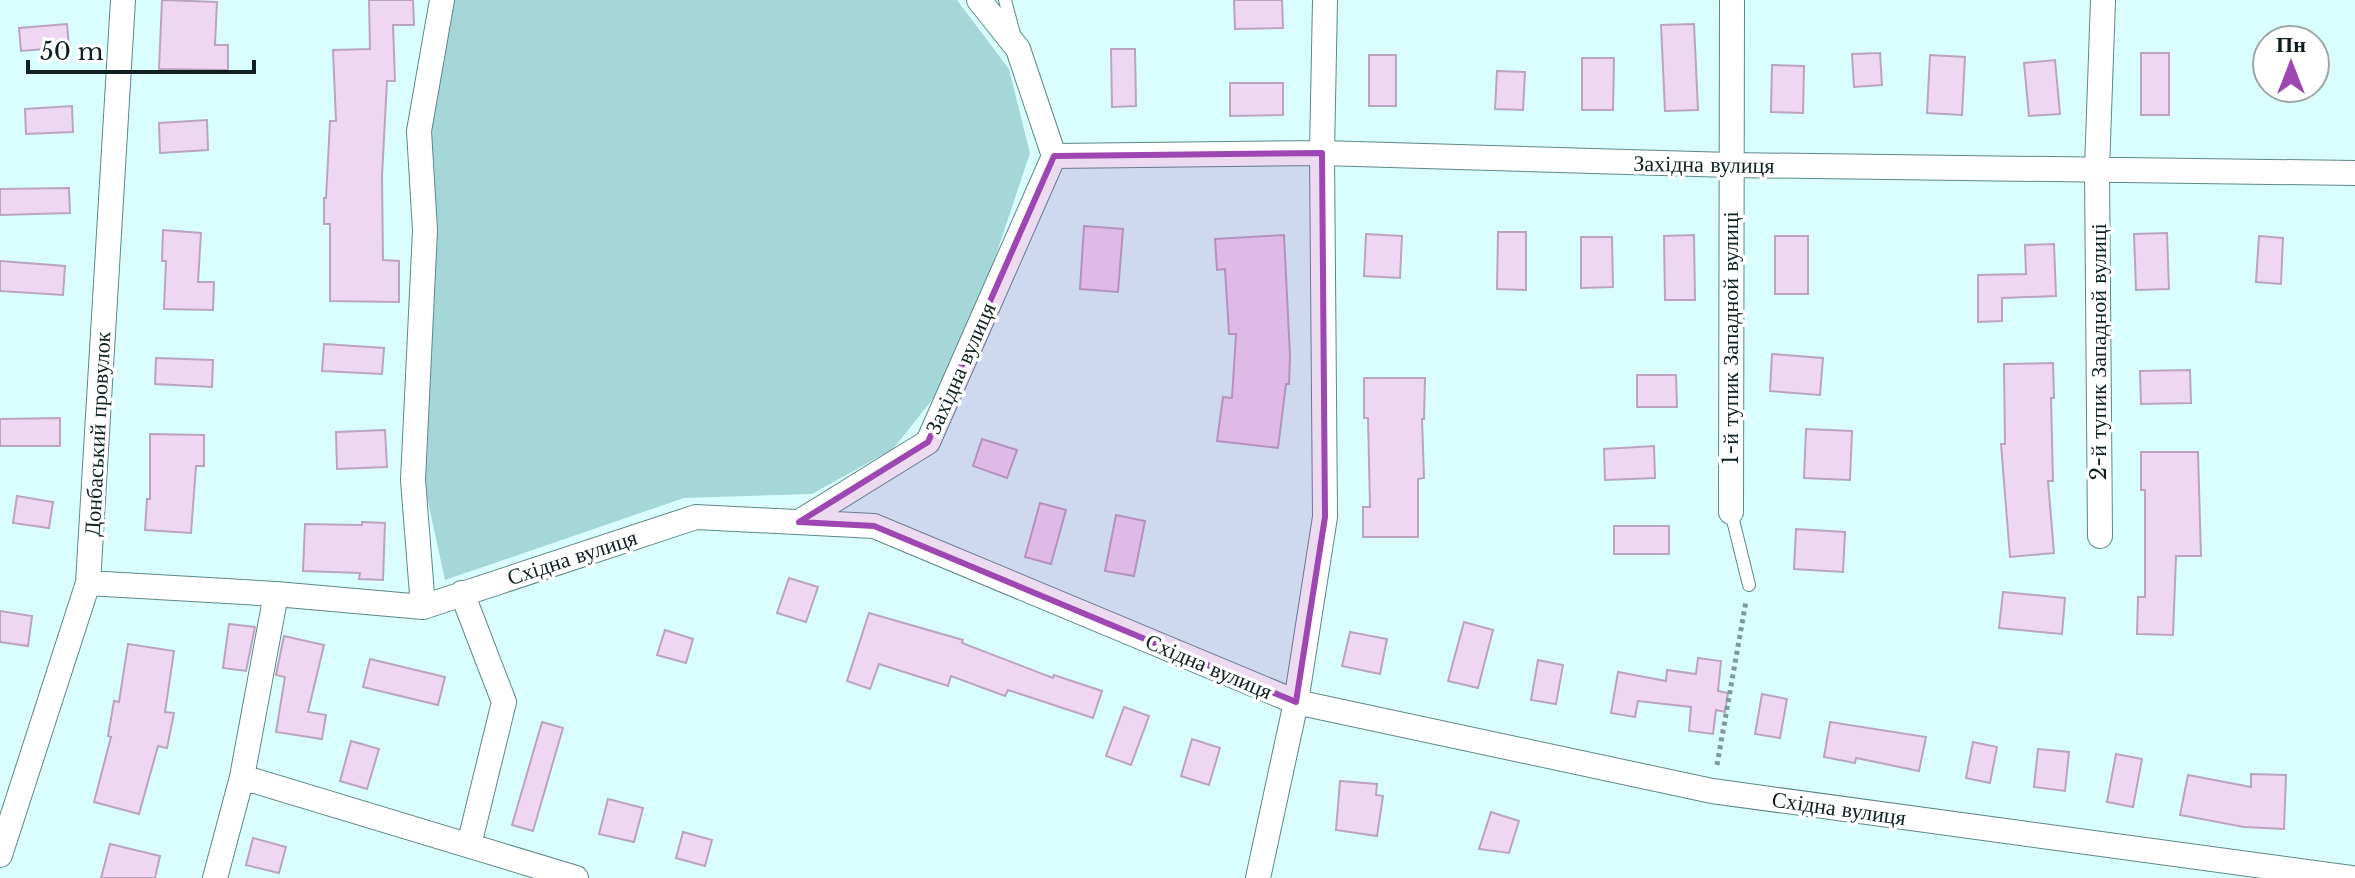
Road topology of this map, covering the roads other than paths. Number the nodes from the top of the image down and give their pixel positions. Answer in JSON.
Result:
{"nodes":[{"id":1,"x":123,"y":0,"type":"edge"},
{"id":2,"x":442,"y":0,"type":"edge"},
{"id":3,"x":979,"y":0,"type":"edge"},
{"id":4,"x":1005,"y":0,"type":"edge"},
{"id":5,"x":1325,"y":0,"type":"edge"},
{"id":6,"x":1732,"y":0,"type":"edge"},
{"id":7,"x":2103,"y":0,"type":"edge"},
{"id":8,"x":1018,"y":49,"type":"junction"},
{"id":9,"x":1322,"y":153,"type":"junction"},
{"id":10,"x":1054,"y":156,"type":"junction"},
{"id":11,"x":1730,"y":165,"type":"junction"},
{"id":12,"x":2097,"y":169,"type":"junction"},
{"id":13,"x":2355,"y":173,"type":"edge"},
{"id":14,"x":1731,"y":512,"type":"joint"},
{"id":15,"x":799,"y":522,"type":"junction"},
{"id":16,"x":2100,"y":536,"type":"dead end"},
{"id":17,"x":88,"y":583,"type":"junction"},
{"id":18,"x":1749,"y":585,"type":"road end"},
{"id":19,"x":462,"y":593,"type":"junction"},
{"id":20,"x":276,"y":594,"type":"junction"},
{"id":21,"x":423,"y":607,"type":"junction"},
{"id":22,"x":1296,"y":702,"type":"junction"},
{"id":23,"x":242,"y":777,"type":"junction"},
{"id":24,"x":469,"y":845,"type":"junction"},
{"id":25,"x":0,"y":855,"type":"edge"},
{"id":26,"x":215,"y":878,"type":"edge"},
{"id":27,"x":576,"y":878,"type":"edge"},
{"id":28,"x":1258,"y":878,"type":"edge"},
{"id":29,"x":2351,"y":878,"type":"edge"}],
"edges":[{"from":1,"to":17,"type":"street","name":"Донбаський провулок"},
{"from":2,"to":21,"type":"street"},
{"from":3,"to":8,"type":"street"},
{"from":4,"to":8,"type":"lane"},
{"from":5,"to":9,"type":"street"},
{"from":6,"to":11,"type":"street","name":"1-й тупик Западной вулиці"},
{"from":7,"to":12,"type":"street","name":"2-й тупик Западной вулиці"},
{"from":8,"to":10,"type":"street"},
{"from":9,"to":10,"type":"street","name":"Західна вулиця"},
{"from":9,"to":11,"type":"street","name":"Західна вулиця"},
{"from":9,"to":22,"type":"street"},
{"from":10,"to":15,"type":"street","name":"Західна вулиця"},
{"from":11,"to":12,"type":"street","name":"Західна вулиця"},
{"from":11,"to":14,"type":"street","name":"1-й тупик Западной вулиці"},
{"from":12,"to":13,"type":"street","name":"Західна вулиця"},
{"from":12,"to":16,"type":"street","name":"2-й тупик Западной вулиці"},
{"from":14,"to":18,"type":"lane"},
{"from":15,"to":19,"type":"street","name":"Східна вулиця"},
{"from":15,"to":22,"type":"street","name":"Східна вулиця"},
{"from":17,"to":20,"type":"street","name":"Східна вулиця"},
{"from":17,"to":25,"type":"street","name":"Донбаський провулок"},
{"from":19,"to":21,"type":"street","name":"Східна вулиця"},
{"from":19,"to":24,"type":"street"},
{"from":20,"to":21,"type":"street","name":"Східна вулиця"},
{"from":20,"to":23,"type":"street"},
{"from":22,"to":28,"type":"street"},
{"from":22,"to":29,"type":"street","name":"Східна вулиця"},
{"from":23,"to":24,"type":"street"},
{"from":23,"to":26,"type":"street"},
{"from":24,"to":27,"type":"street"}]}
